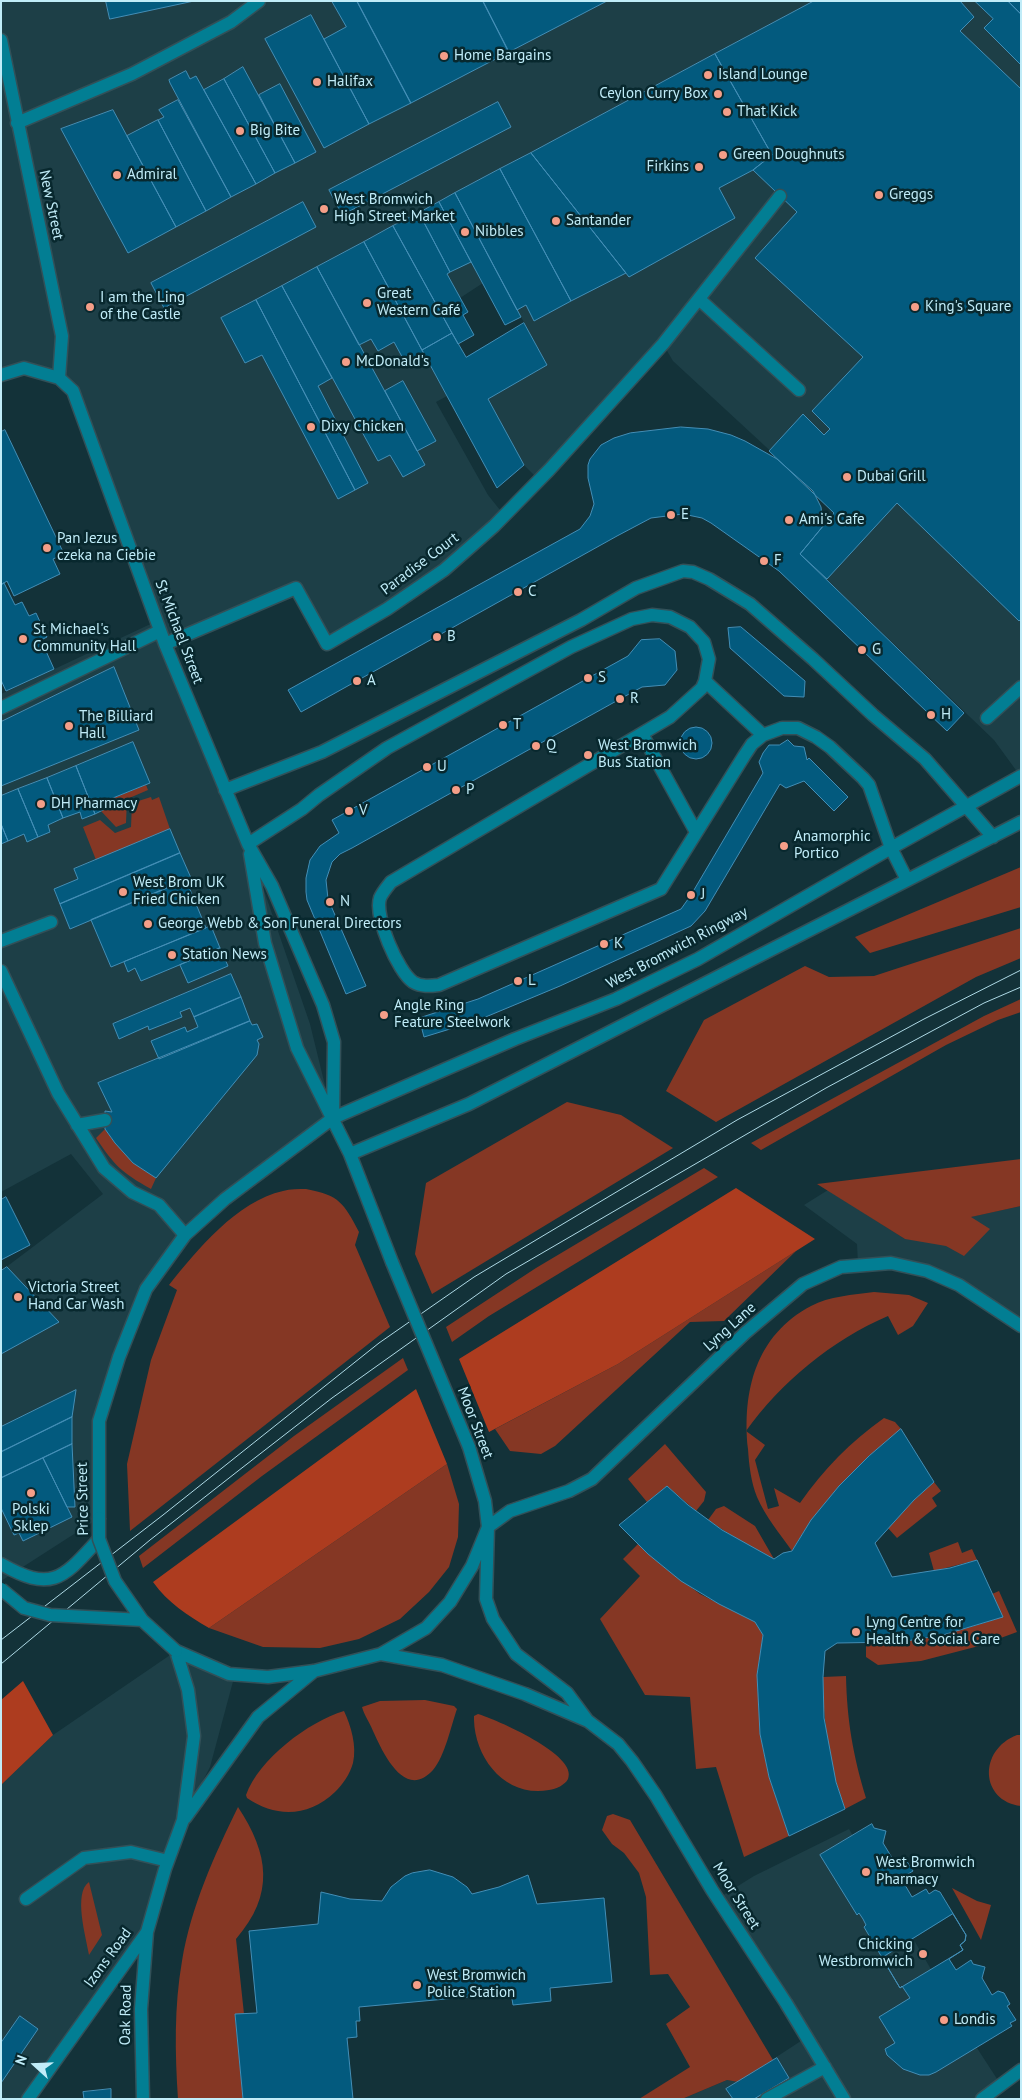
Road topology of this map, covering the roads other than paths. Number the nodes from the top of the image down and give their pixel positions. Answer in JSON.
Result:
{"nodes":[{"id":1,"x":259,"y":1,"type":"edge"},
{"id":2,"x":1,"y":40,"type":"edge"},
{"id":3,"x":17,"y":123,"type":"junction"},
{"id":4,"x":780,"y":196,"type":"dead end"},
{"id":5,"x":699,"y":299,"type":"junction"},
{"id":6,"x":1,"y":374,"type":"edge"},
{"id":7,"x":59,"y":378,"type":"junction"},
{"id":8,"x":799,"y":390,"type":"dead end"},
{"id":9,"x":160,"y":631,"type":"junction"},
{"id":10,"x":164,"y":644,"type":"junction"},
{"id":11,"x":705,"y":681,"type":"junction"},
{"id":12,"x":1021,"y":687,"type":"edge"},
{"id":13,"x":1,"y":708,"type":"edge"},
{"id":14,"x":987,"y":718,"type":"dead end"},
{"id":15,"x":642,"y":734,"type":"junction"},
{"id":16,"x":763,"y":735,"type":"junction"},
{"id":17,"x":1021,"y":776,"type":"edge"},
{"id":18,"x":225,"y":790,"type":"junction"},
{"id":19,"x":965,"y":806,"type":"junction"},
{"id":20,"x":1021,"y":822,"type":"edge"},
{"id":21,"x":696,"y":832,"type":"junction"},
{"id":22,"x":993,"y":838,"type":"junction"},
{"id":23,"x":248,"y":844,"type":"junction"},
{"id":24,"x":891,"y":848,"type":"junction"},
{"id":25,"x":907,"y":880,"type":"junction"},
{"id":26,"x":51,"y":922,"type":"dead end"},
{"id":27,"x":1,"y":941,"type":"edge"},
{"id":28,"x":1,"y":972,"type":"edge"},
{"id":29,"x":332,"y":1118,"type":"junction"},
{"id":30,"x":105,"y":1120,"type":"dead end"},
{"id":31,"x":77,"y":1125,"type":"junction"},
{"id":32,"x":350,"y":1154,"type":"junction"},
{"id":33,"x":185,"y":1235,"type":"junction"},
{"id":34,"x":1021,"y":1326,"type":"edge"},
{"id":35,"x":488,"y":1527,"type":"junction"},
{"id":36,"x":99,"y":1539,"type":"junction"},
{"id":37,"x":1,"y":1564,"type":"edge"},
{"id":38,"x":1,"y":1589,"type":"edge"},
{"id":39,"x":142,"y":1620,"type":"junction"},
{"id":40,"x":176,"y":1651,"type":"junction"},
{"id":41,"x":381,"y":1654,"type":"junction"},
{"id":42,"x":314,"y":1671,"type":"junction"},
{"id":43,"x":588,"y":1721,"type":"junction"},
{"id":44,"x":183,"y":1820,"type":"junction"},
{"id":45,"x":168,"y":1861,"type":"junction"},
{"id":46,"x":26,"y":1899,"type":"dead end"},
{"id":47,"x":147,"y":1932,"type":"junction"},
{"id":48,"x":825,"y":2068,"type":"junction"},
{"id":49,"x":1021,"y":2070,"type":"edge"},
{"id":50,"x":784,"y":2095,"type":"edge"},
{"id":51,"x":28,"y":2099,"type":"edge"},
{"id":52,"x":143,"y":2099,"type":"edge"},
{"id":53,"x":767,"y":2099,"type":"edge"},
{"id":54,"x":844,"y":2099,"type":"edge"},
{"id":55,"x":982,"y":2099,"type":"edge"}],
"edges":[{"from":1,"to":3,"type":"street"},
{"from":2,"to":3,"type":"street","name":"New Street"},
{"from":3,"to":7,"type":"street","name":"New Street"},
{"from":4,"to":5,"type":"street"},
{"from":5,"to":8,"type":"street"},
{"from":5,"to":10,"type":"street","name":"Paradise Court"},
{"from":6,"to":7,"type":"street"},
{"from":7,"to":9,"type":"street","name":"St Michael Street"},
{"from":9,"to":10,"type":"street","name":"St Michael Street"},
{"from":9,"to":13,"type":"street"},
{"from":10,"to":18,"type":"street","name":"St Michael Street"},
{"from":11,"to":15,"type":"street"},
{"from":11,"to":16,"type":"street"},
{"from":11,"to":23,"type":"street"},
{"from":12,"to":14,"type":"street"},
{"from":15,"to":21,"type":"street"},
{"from":15,"to":21,"type":"street"},
{"from":16,"to":21,"type":"street"},
{"from":16,"to":24,"type":"street"},
{"from":17,"to":19,"type":"street","name":"West Bromwich Ringway"},
{"from":18,"to":19,"type":"street"},
{"from":18,"to":23,"type":"street","name":"St Michael Street"},
{"from":19,"to":22,"type":"street"},
{"from":19,"to":24,"type":"street","name":"West Bromwich Ringway"},
{"from":20,"to":22,"type":"street"},
{"from":22,"to":25,"type":"street"},
{"from":23,"to":29,"type":"street","name":"Moor Street"},
{"from":23,"to":29,"type":"street"},
{"from":24,"to":25,"type":"street"},
{"from":24,"to":29,"type":"street","name":"West Bromwich Ringway"},
{"from":25,"to":32,"type":"street"},
{"from":26,"to":27,"type":"street"},
{"from":28,"to":31,"type":"street"},
{"from":29,"to":32,"type":"street","name":"Moor Street"},
{"from":29,"to":33,"type":"street","name":"Price Street"},
{"from":30,"to":31,"type":"street"},
{"from":31,"to":33,"type":"street"},
{"from":32,"to":35,"type":"street","name":"Moor Street","bridge":true},
{"from":33,"to":36,"type":"street","name":"Price Street","bridge":true},
{"from":34,"to":35,"type":"street","name":"Lyng Lane"},
{"from":35,"to":41,"type":"street","name":"Price Street"},
{"from":35,"to":43,"type":"street","name":"Moor Street"},
{"from":36,"to":37,"type":"street"},
{"from":36,"to":39,"type":"street","name":"Price Street","bridge":true},
{"from":38,"to":39,"type":"street","bridge":true},
{"from":39,"to":40,"type":"street","name":"Price Street","bridge":true},
{"from":40,"to":42,"type":"street","name":"Price Street"},
{"from":40,"to":44,"type":"street","name":"Izons Road"},
{"from":41,"to":42,"type":"street","name":"Price Street"},
{"from":41,"to":43,"type":"street","name":"Moor Street"},
{"from":42,"to":44,"type":"street","name":"Izons Road"},
{"from":43,"to":48,"type":"street","name":"Moor Street"},
{"from":44,"to":45,"type":"street","name":"Izons Road"},
{"from":45,"to":46,"type":"street"},
{"from":45,"to":47,"type":"street","name":"Izons Road"},
{"from":47,"to":51,"type":"street","name":"Izons Road"},
{"from":47,"to":52,"type":"street","name":"Oak Road"},
{"from":48,"to":50,"type":"street"},
{"from":48,"to":54,"type":"street","name":"Moor Street"},
{"from":49,"to":55,"type":"street"},
{"from":50,"to":53,"type":"street"}]}
